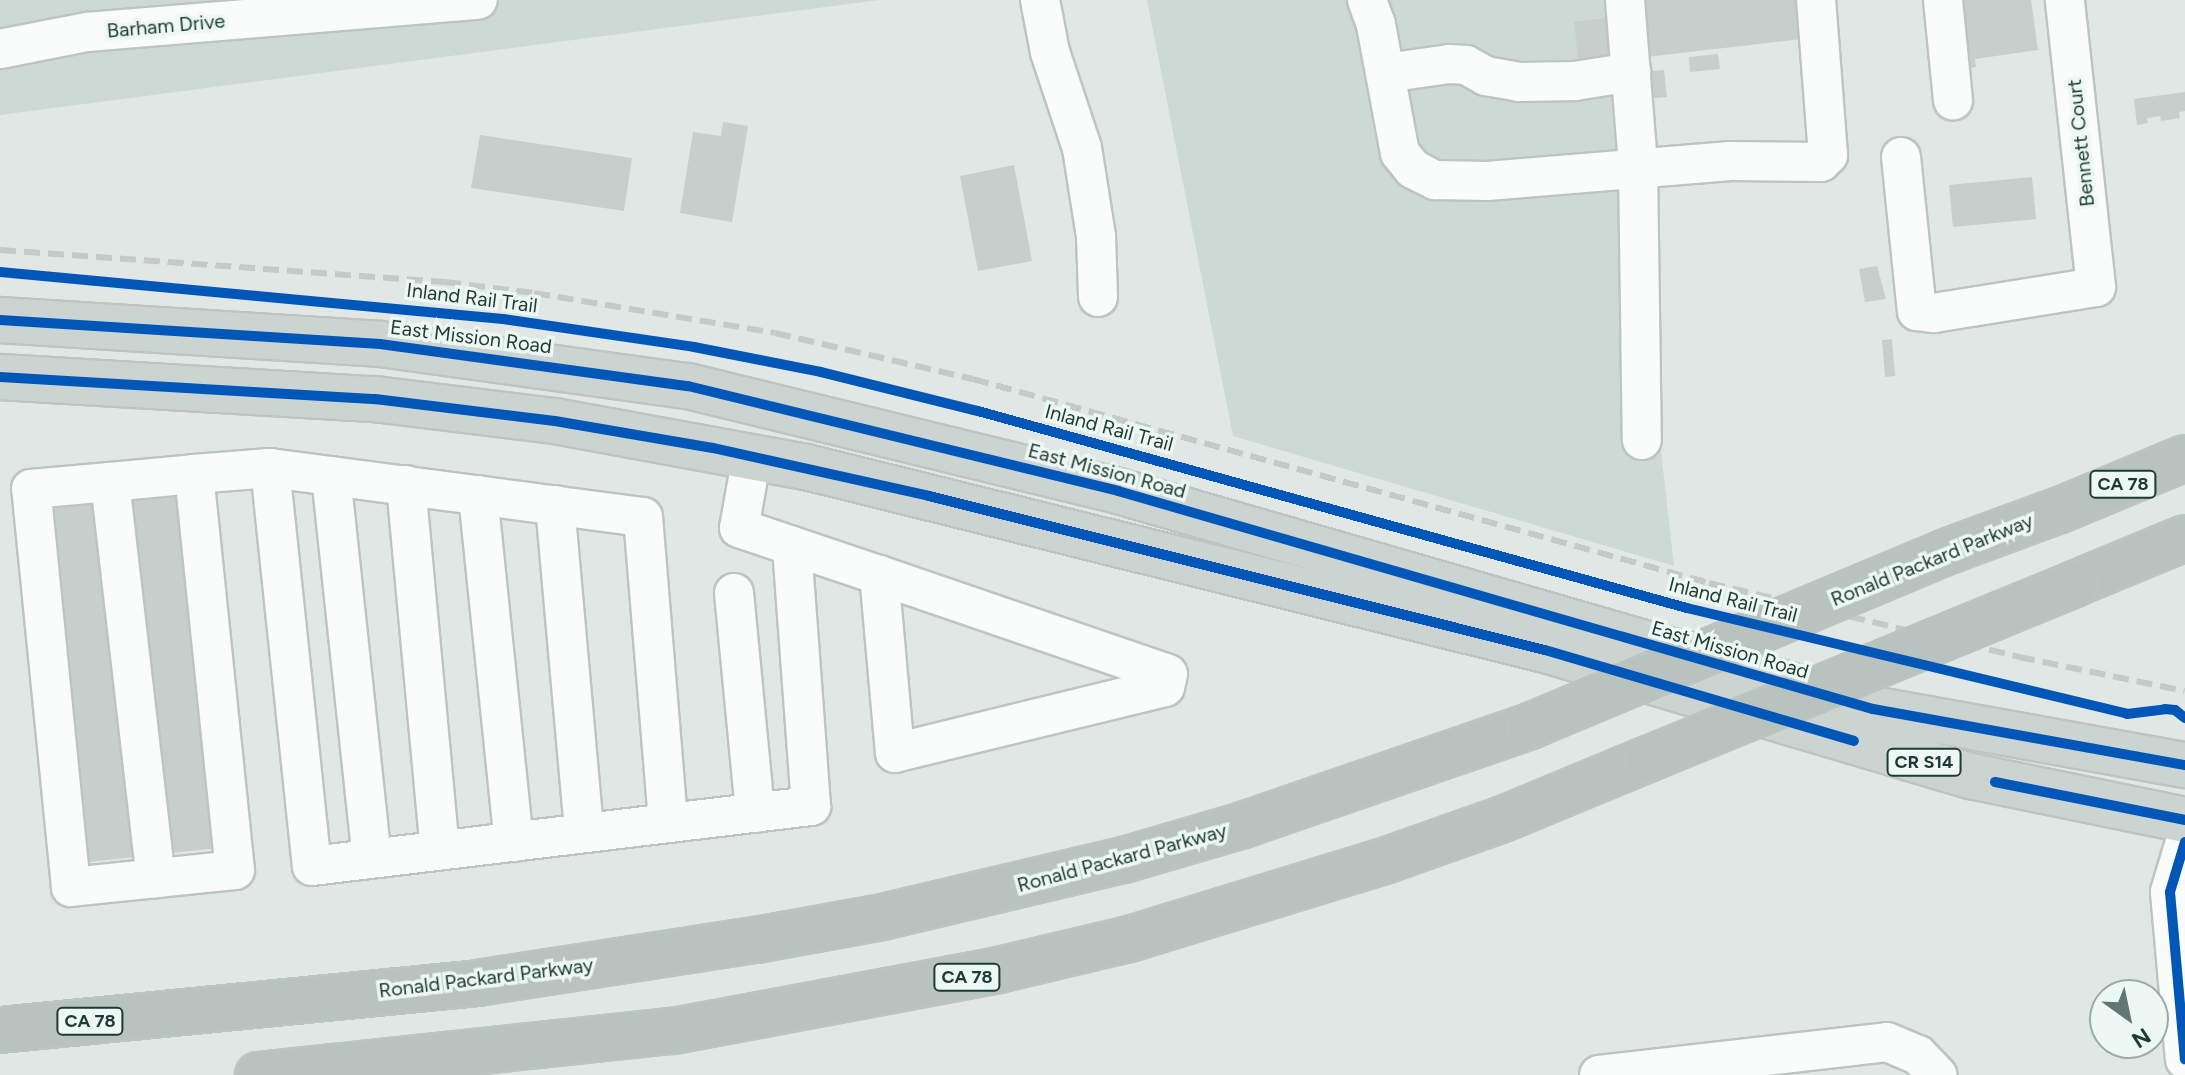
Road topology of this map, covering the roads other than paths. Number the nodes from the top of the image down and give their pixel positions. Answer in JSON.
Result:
{"nodes":[{"id":1,"x":478,"y":0,"type":"edge"},
{"id":2,"x":1040,"y":0,"type":"edge"},
{"id":3,"x":1367,"y":0,"type":"edge"},
{"id":4,"x":1625,"y":0,"type":"edge"},
{"id":5,"x":1816,"y":0,"type":"edge"},
{"id":6,"x":1943,"y":0,"type":"edge"},
{"id":7,"x":2065,"y":0,"type":"edge"},
{"id":8,"x":324,"y":6,"type":"edge"},
{"id":9,"x":85,"y":16,"type":"edge"},
{"id":10,"x":0,"y":49,"type":"edge"},
{"id":11,"x":1631,"y":72,"type":"junction"},
{"id":12,"x":1386,"y":73,"type":"junction"},
{"id":13,"x":1953,"y":101,"type":"dead end"},
{"id":14,"x":1901,"y":157,"type":"dead end"},
{"id":15,"x":1638,"y":166,"type":"junction"},
{"id":16,"x":1098,"y":297,"type":"dead end"},
{"id":17,"x":0,"y":320,"type":"edge"},
{"id":18,"x":0,"y":377,"type":"edge"},
{"id":19,"x":818,"y":416,"type":"junction"},
{"id":20,"x":1642,"y":440,"type":"dead end"},
{"id":21,"x":2185,"y":443,"type":"edge"},
{"id":22,"x":752,"y":456,"type":"junction"},
{"id":23,"x":2185,"y":458,"type":"edge"},
{"id":24,"x":270,"y":468,"type":"junction"},
{"id":25,"x":194,"y":474,"type":"junction"},
{"id":26,"x":331,"y":476,"type":"junction"},
{"id":27,"x":110,"y":482,"type":"junction"},
{"id":28,"x":406,"y":485,"type":"junction"},
{"id":29,"x":478,"y":495,"type":"junction"},
{"id":30,"x":555,"y":505,"type":"junction"},
{"id":31,"x":2060,"y":510,"type":"junction"},
{"id":32,"x":2185,"y":538,"type":"edge"},
{"id":33,"x":792,"y":546,"type":"junction"},
{"id":34,"x":879,"y":575,"type":"junction"},
{"id":35,"x":734,"y":593,"type":"dead end"},
{"id":36,"x":2185,"y":765,"type":"edge"},
{"id":37,"x":755,"y":813,"type":"junction"},
{"id":38,"x":2185,"y":820,"type":"edge"},
{"id":39,"x":668,"y":823,"type":"junction"},
{"id":40,"x":584,"y":833,"type":"junction"},
{"id":41,"x":514,"y":842,"type":"junction"},
{"id":42,"x":2185,"y":842,"type":"edge"},
{"id":43,"x":440,"y":850,"type":"junction"},
{"id":44,"x":372,"y":858,"type":"junction"},
{"id":45,"x":156,"y":878,"type":"junction"},
{"id":46,"x":0,"y":1002,"type":"edge"},
{"id":47,"x":179,"y":1012,"type":"junction"},
{"id":48,"x":0,"y":1030,"type":"edge"},
{"id":49,"x":2185,"y":1059,"type":"edge"},
{"id":50,"x":258,"y":1075,"type":"edge"},
{"id":51,"x":1599,"y":1075,"type":"edge"},
{"id":52,"x":1937,"y":1075,"type":"edge"}],
"edges":[{"from":1,"to":8,"type":"street","name":"Barham Drive"},
{"from":2,"to":16,"type":"street"},
{"from":3,"to":12,"type":"street"},
{"from":4,"to":11,"type":"street"},
{"from":5,"to":15,"type":"street"},
{"from":6,"to":13,"type":"street"},
{"from":7,"to":14,"type":"street","name":"Bennett Court"},
{"from":8,"to":9,"type":"street","name":"Barham Drive"},
{"from":9,"to":10,"type":"street","name":"Barham Drive"},
{"from":11,"to":12,"type":"street"},
{"from":11,"to":15,"type":"street"},
{"from":12,"to":15,"type":"street"},
{"from":15,"to":20,"type":"street"},
{"from":17,"to":19,"type":"main road","name":"East Mission Road","number":"CR S14"},
{"from":18,"to":22,"type":"main road","number":"CR S14"},
{"from":19,"to":22,"type":"main road"},
{"from":19,"to":36,"type":"main road","name":"East Mission Road","number":"CR S14"},
{"from":21,"to":31,"type":"highway"},
{"from":22,"to":33,"type":"street"},
{"from":22,"to":38,"type":"main road","number":"CR S14"},
{"from":23,"to":31,"type":"highway","name":"Ronald Packard Parkway","number":"CA 78"},
{"from":24,"to":25,"type":"street"},
{"from":24,"to":26,"type":"street"},
{"from":24,"to":44,"type":"street"},
{"from":25,"to":27,"type":"street"},
{"from":25,"to":45,"type":"street"},
{"from":26,"to":28,"type":"street"},
{"from":26,"to":44,"type":"street"},
{"from":27,"to":45,"type":"street"},
{"from":27,"to":45,"type":"street"},
{"from":28,"to":29,"type":"street"},
{"from":28,"to":43,"type":"street"},
{"from":29,"to":30,"type":"street"},
{"from":29,"to":41,"type":"street"},
{"from":30,"to":39,"type":"street"},
{"from":30,"to":40,"type":"street"},
{"from":31,"to":47,"type":"highway","name":"Ronald Packard Parkway","number":"CA 78","bridge":true},
{"from":32,"to":50,"type":"highway","number":"CA 78","bridge":true},
{"from":33,"to":34,"type":"street"},
{"from":33,"to":37,"type":"street"},
{"from":34,"to":34,"type":"street"},
{"from":35,"to":37,"type":"street"},
{"from":37,"to":39,"type":"street"},
{"from":39,"to":40,"type":"street"},
{"from":40,"to":41,"type":"street"},
{"from":41,"to":43,"type":"street"},
{"from":42,"to":49,"type":"street"},
{"from":43,"to":44,"type":"street"},
{"from":46,"to":47,"type":"highway"},
{"from":47,"to":48,"type":"highway","name":"Ronald Packard Parkway","number":"CA 78"},
{"from":51,"to":52,"type":"street"}]}
